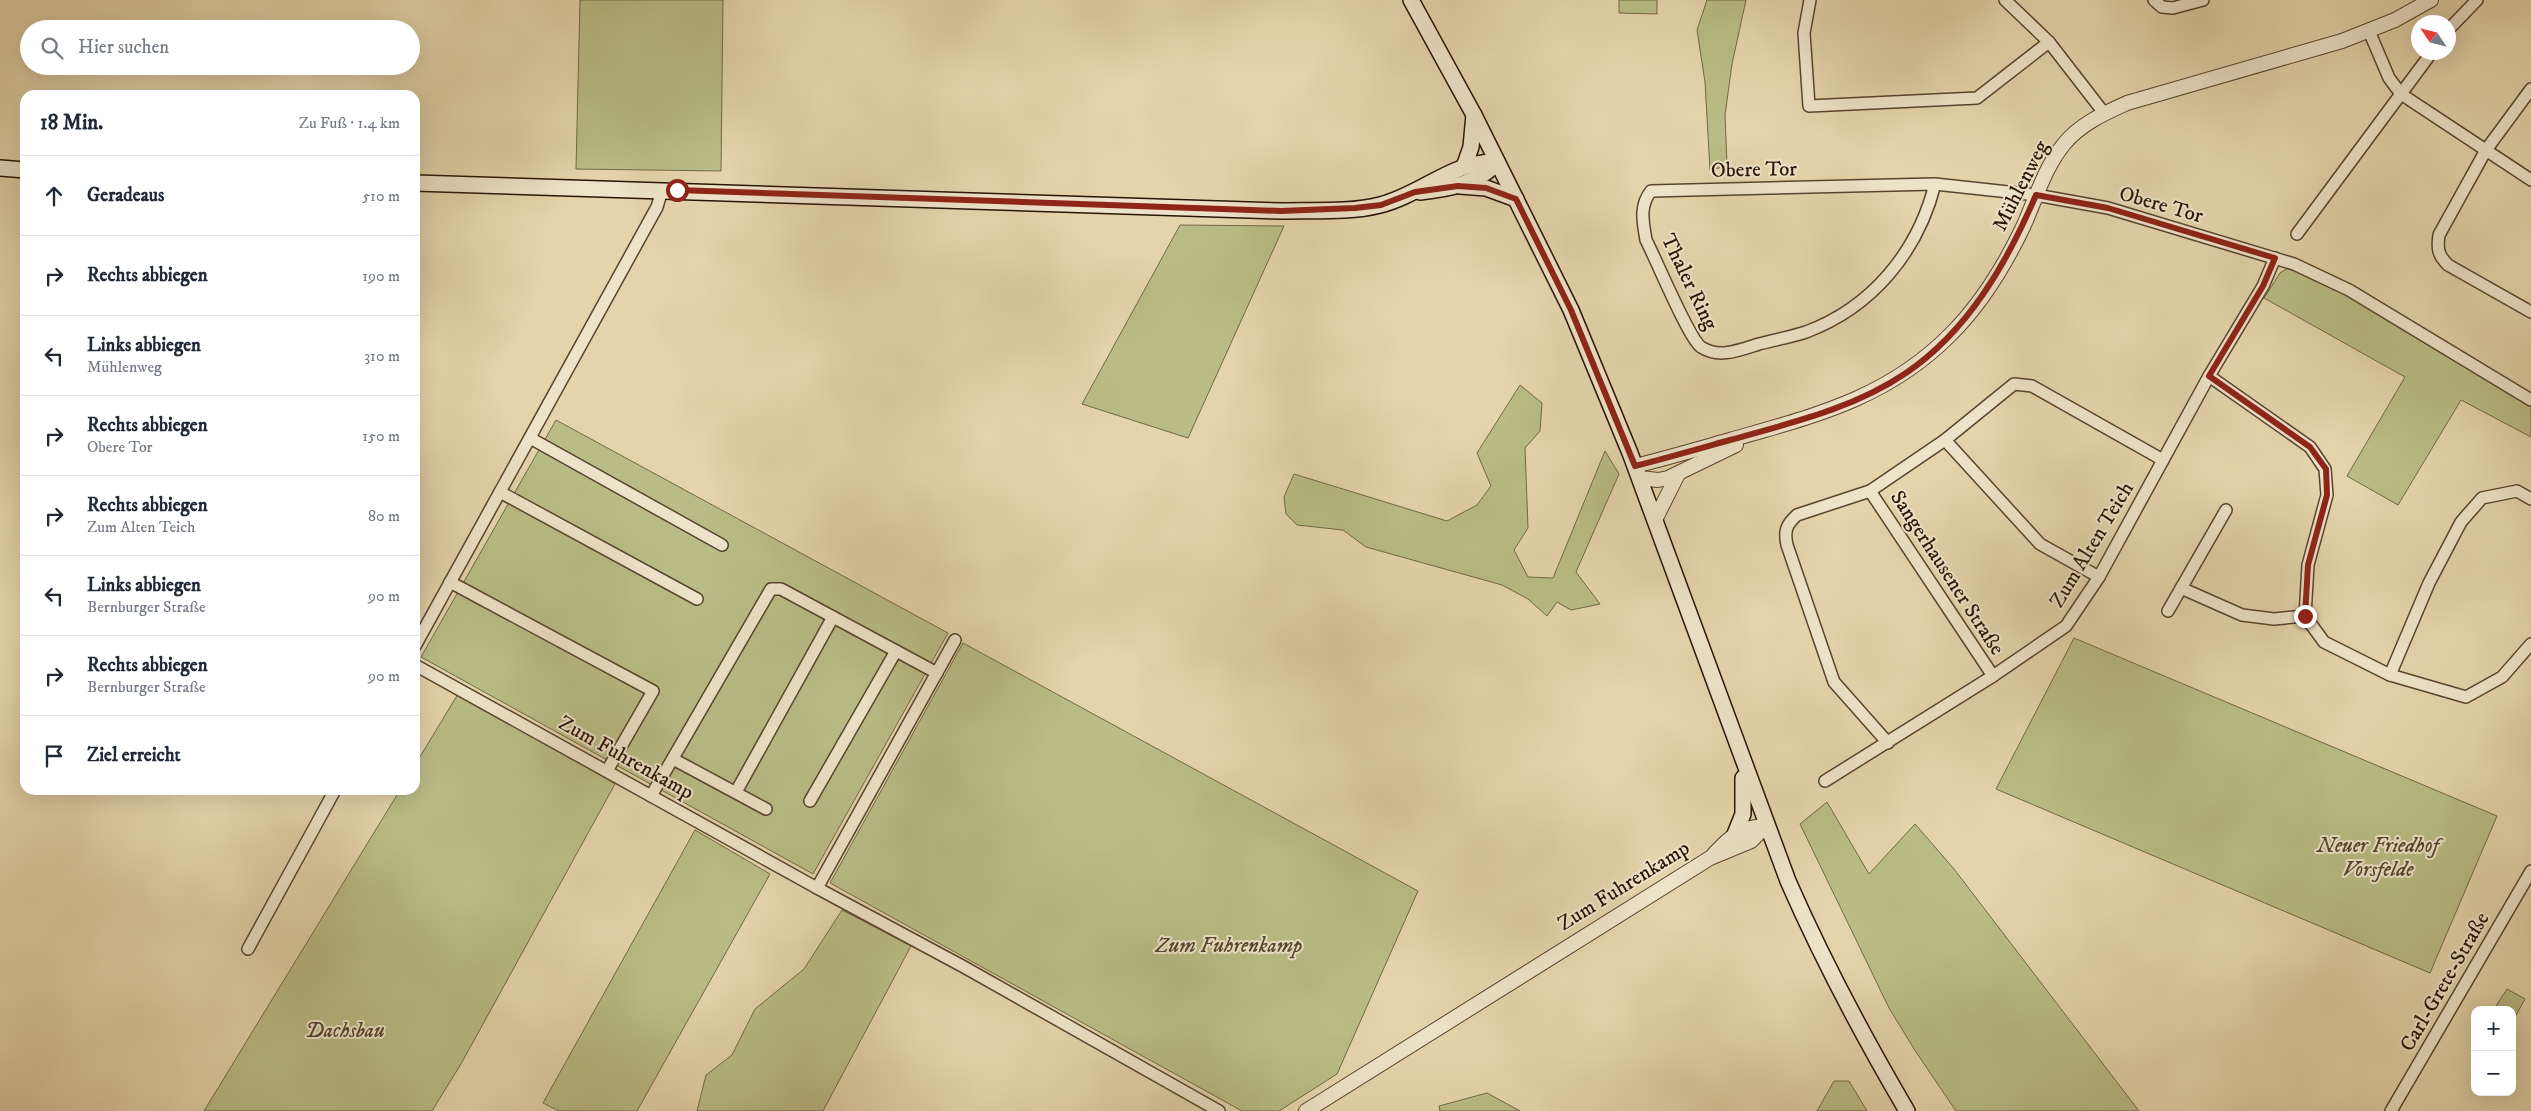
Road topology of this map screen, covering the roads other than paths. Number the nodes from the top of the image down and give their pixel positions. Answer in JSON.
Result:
{"nodes":[{"id":1,"x":1411,"y":0,"type":"edge"},
{"id":2,"x":1810,"y":0,"type":"edge"},
{"id":3,"x":2005,"y":0,"type":"edge"},
{"id":4,"x":2154,"y":0,"type":"edge"},
{"id":5,"x":2203,"y":0,"type":"edge"},
{"id":6,"x":2431,"y":0,"type":"edge"},
{"id":7,"x":2477,"y":0,"type":"edge"},
{"id":8,"x":2456,"y":22,"type":"edge"},
{"id":9,"x":2369,"y":30,"type":"junction"},
{"id":10,"x":2049,"y":42,"type":"junction"},
{"id":11,"x":2426,"y":60,"type":"edge"},
{"id":12,"x":2531,"y":89,"type":"edge"},
{"id":13,"x":2401,"y":94,"type":"junction"},
{"id":14,"x":2104,"y":113,"type":"junction"},
{"id":15,"x":1474,"y":115,"type":"junction"},
{"id":16,"x":2486,"y":150,"type":"junction"},
{"id":17,"x":1497,"y":162,"type":"junction"},
{"id":18,"x":1464,"y":167,"type":"junction"},
{"id":19,"x":0,"y":168,"type":"edge"},
{"id":20,"x":20,"y":170,"type":"edge"},
{"id":21,"x":2531,"y":180,"type":"edge"},
{"id":22,"x":420,"y":183,"type":"edge"},
{"id":23,"x":1935,"y":184,"type":"junction"},
{"id":24,"x":1458,"y":186,"type":"junction"},
{"id":25,"x":659,"y":190,"type":"junction"},
{"id":26,"x":1651,"y":191,"type":"joint"},
{"id":27,"x":1415,"y":192,"type":"junction"},
{"id":28,"x":2036,"y":195,"type":"junction"},
{"id":29,"x":1516,"y":199,"type":"junction"},
{"id":30,"x":2297,"y":234,"type":"dead end"},
{"id":31,"x":2275,"y":258,"type":"junction"},
{"id":32,"x":2531,"y":312,"type":"edge"},
{"id":33,"x":2209,"y":376,"type":"junction"},
{"id":34,"x":2531,"y":400,"type":"edge"},
{"id":35,"x":1758,"y":433,"type":"junction"},
{"id":36,"x":530,"y":438,"type":"junction"},
{"id":37,"x":1945,"y":440,"type":"junction"},
{"id":38,"x":2163,"y":460,"type":"junction"},
{"id":39,"x":1637,"y":472,"type":"junction"},
{"id":40,"x":1678,"y":474,"type":"junction"},
{"id":41,"x":1870,"y":491,"type":"junction"},
{"id":42,"x":500,"y":492,"type":"junction"},
{"id":43,"x":2531,"y":499,"type":"edge"},
{"id":44,"x":2226,"y":510,"type":"dead end"},
{"id":45,"x":1655,"y":520,"type":"junction"},
{"id":46,"x":722,"y":545,"type":"dead end"},
{"id":47,"x":2099,"y":577,"type":"junction"},
{"id":48,"x":450,"y":582,"type":"junction"},
{"id":49,"x":2181,"y":588,"type":"junction"},
{"id":50,"x":697,"y":599,"type":"dead end"},
{"id":51,"x":2168,"y":611,"type":"dead end"},
{"id":52,"x":2305,"y":616,"type":"junction"},
{"id":53,"x":833,"y":617,"type":"junction"},
{"id":54,"x":420,"y":637,"type":"edge"},
{"id":55,"x":955,"y":640,"type":"dead end"},
{"id":56,"x":2531,"y":644,"type":"edge"},
{"id":57,"x":896,"y":651,"type":"junction"},
{"id":58,"x":420,"y":669,"type":"edge"},
{"id":59,"x":937,"y":673,"type":"junction"},
{"id":60,"x":2390,"y":675,"type":"junction"},
{"id":61,"x":1993,"y":676,"type":"junction"},
{"id":62,"x":1888,"y":743,"type":"junction"},
{"id":63,"x":673,"y":759,"type":"junction"},
{"id":64,"x":1742,"y":761,"type":"junction"},
{"id":65,"x":607,"y":771,"type":"junction"},
{"id":66,"x":1826,"y":781,"type":"dead end"},
{"id":67,"x":736,"y":792,"type":"junction"},
{"id":68,"x":333,"y":795,"type":"edge"},
{"id":69,"x":651,"y":796,"type":"junction"},
{"id":70,"x":810,"y":801,"type":"dead end"},
{"id":71,"x":766,"y":809,"type":"dead end"},
{"id":72,"x":1766,"y":826,"type":"junction"},
{"id":73,"x":1735,"y":834,"type":"junction"},
{"id":74,"x":1710,"y":858,"type":"junction"},
{"id":75,"x":2531,"y":871,"type":"edge"},
{"id":76,"x":817,"y":888,"type":"junction"},
{"id":77,"x":248,"y":949,"type":"dead end"},
{"id":78,"x":1219,"y":1111,"type":"edge"},
{"id":79,"x":1306,"y":1111,"type":"edge"},
{"id":80,"x":1907,"y":1111,"type":"edge"},
{"id":81,"x":2391,"y":1111,"type":"edge"}],
"edges":[{"from":1,"to":15,"type":"main road"},
{"from":2,"to":10,"type":"street"},
{"from":3,"to":10,"type":"street"},
{"from":4,"to":5,"type":"street"},
{"from":6,"to":9,"type":"street","name":"Mühlenweg"},
{"from":7,"to":8,"type":"street"},
{"from":9,"to":13,"type":"street"},
{"from":9,"to":14,"type":"street","name":"Mühlenweg"},
{"from":10,"to":14,"type":"street"},
{"from":11,"to":13,"type":"street"},
{"from":12,"to":16,"type":"street"},
{"from":13,"to":16,"type":"street"},
{"from":13,"to":30,"type":"street"},
{"from":14,"to":28,"type":"street","name":"Mühlenweg"},
{"from":15,"to":17,"type":"main road"},
{"from":15,"to":18,"type":"main road"},
{"from":16,"to":21,"type":"street"},
{"from":16,"to":32,"type":"street"},
{"from":17,"to":18,"type":"main road"},
{"from":17,"to":24,"type":"main road"},
{"from":17,"to":29,"type":"main road"},
{"from":18,"to":27,"type":"main road"},
{"from":19,"to":20,"type":"main road"},
{"from":22,"to":25,"type":"main road"},
{"from":23,"to":26,"type":"street","name":"Obere Tor"},
{"from":23,"to":26,"type":"street","name":"Thaler Ring"},
{"from":23,"to":28,"type":"street","name":"Obere Tor"},
{"from":24,"to":27,"type":"main road"},
{"from":24,"to":29,"type":"main road"},
{"from":25,"to":27,"type":"main road"},
{"from":25,"to":36,"type":"street"},
{"from":28,"to":31,"type":"street","name":"Obere Tor"},
{"from":28,"to":35,"type":"street","name":"Mühlenweg"},
{"from":29,"to":39,"type":"main road"},
{"from":31,"to":33,"type":"street","name":"Zum Alten Teich"},
{"from":31,"to":34,"type":"street","name":"Obere Tor"},
{"from":33,"to":38,"type":"street","name":"Zum Alten Teich"},
{"from":33,"to":52,"type":"street"},
{"from":35,"to":39,"type":"street","name":"Mühlenweg"},
{"from":35,"to":40,"type":"street","name":"Mühlenweg"},
{"from":36,"to":42,"type":"street"},
{"from":36,"to":46,"type":"street"},
{"from":37,"to":38,"type":"street"},
{"from":37,"to":41,"type":"street"},
{"from":37,"to":47,"type":"street"},
{"from":38,"to":47,"type":"street","name":"Zum Alten Teich"},
{"from":39,"to":40,"type":"street","name":"Mühlenweg"},
{"from":39,"to":45,"type":"main road"},
{"from":40,"to":45,"type":"street"},
{"from":41,"to":61,"type":"street","name":"Sangerhausener Straße"},
{"from":41,"to":62,"type":"street"},
{"from":42,"to":48,"type":"street"},
{"from":42,"to":50,"type":"street"},
{"from":43,"to":60,"type":"street"},
{"from":44,"to":49,"type":"street"},
{"from":45,"to":64,"type":"main road"},
{"from":47,"to":61,"type":"street","name":"Zum Alten Teich"},
{"from":48,"to":54,"type":"street"},
{"from":48,"to":65,"type":"street"},
{"from":49,"to":51,"type":"street"},
{"from":49,"to":52,"type":"street"},
{"from":52,"to":60,"type":"street"},
{"from":53,"to":57,"type":"street"},
{"from":53,"to":63,"type":"street"},
{"from":53,"to":67,"type":"street"},
{"from":55,"to":59,"type":"street"},
{"from":56,"to":60,"type":"street"},
{"from":57,"to":59,"type":"street"},
{"from":57,"to":70,"type":"street"},
{"from":58,"to":65,"type":"street","name":"Zum Fuhrenkamp"},
{"from":59,"to":76,"type":"street"},
{"from":61,"to":62,"type":"street","name":"Zum Alten Teich"},
{"from":62,"to":66,"type":"street","name":"Zum Alten Teich"},
{"from":63,"to":67,"type":"street"},
{"from":63,"to":69,"type":"street"},
{"from":64,"to":72,"type":"main road"},
{"from":64,"to":73,"type":"main road","name":"Zum Fuhrenkamp"},
{"from":65,"to":69,"type":"street","name":"Zum Fuhrenkamp"},
{"from":67,"to":71,"type":"street"},
{"from":68,"to":77,"type":"street"},
{"from":69,"to":76,"type":"street","name":"Zum Fuhrenkamp"},
{"from":72,"to":73,"type":"street","name":"Zum Fuhrenkamp"},
{"from":72,"to":74,"type":"street","name":"Zum Fuhrenkamp"},
{"from":72,"to":80,"type":"main road"},
{"from":73,"to":74,"type":"street","name":"Zum Fuhrenkamp"},
{"from":74,"to":79,"type":"street","name":"Zum Fuhrenkamp"},
{"from":75,"to":81,"type":"street","name":"Carl-Grete-Straße"},
{"from":76,"to":78,"type":"street","name":"Zum Fuhrenkamp"}]}
